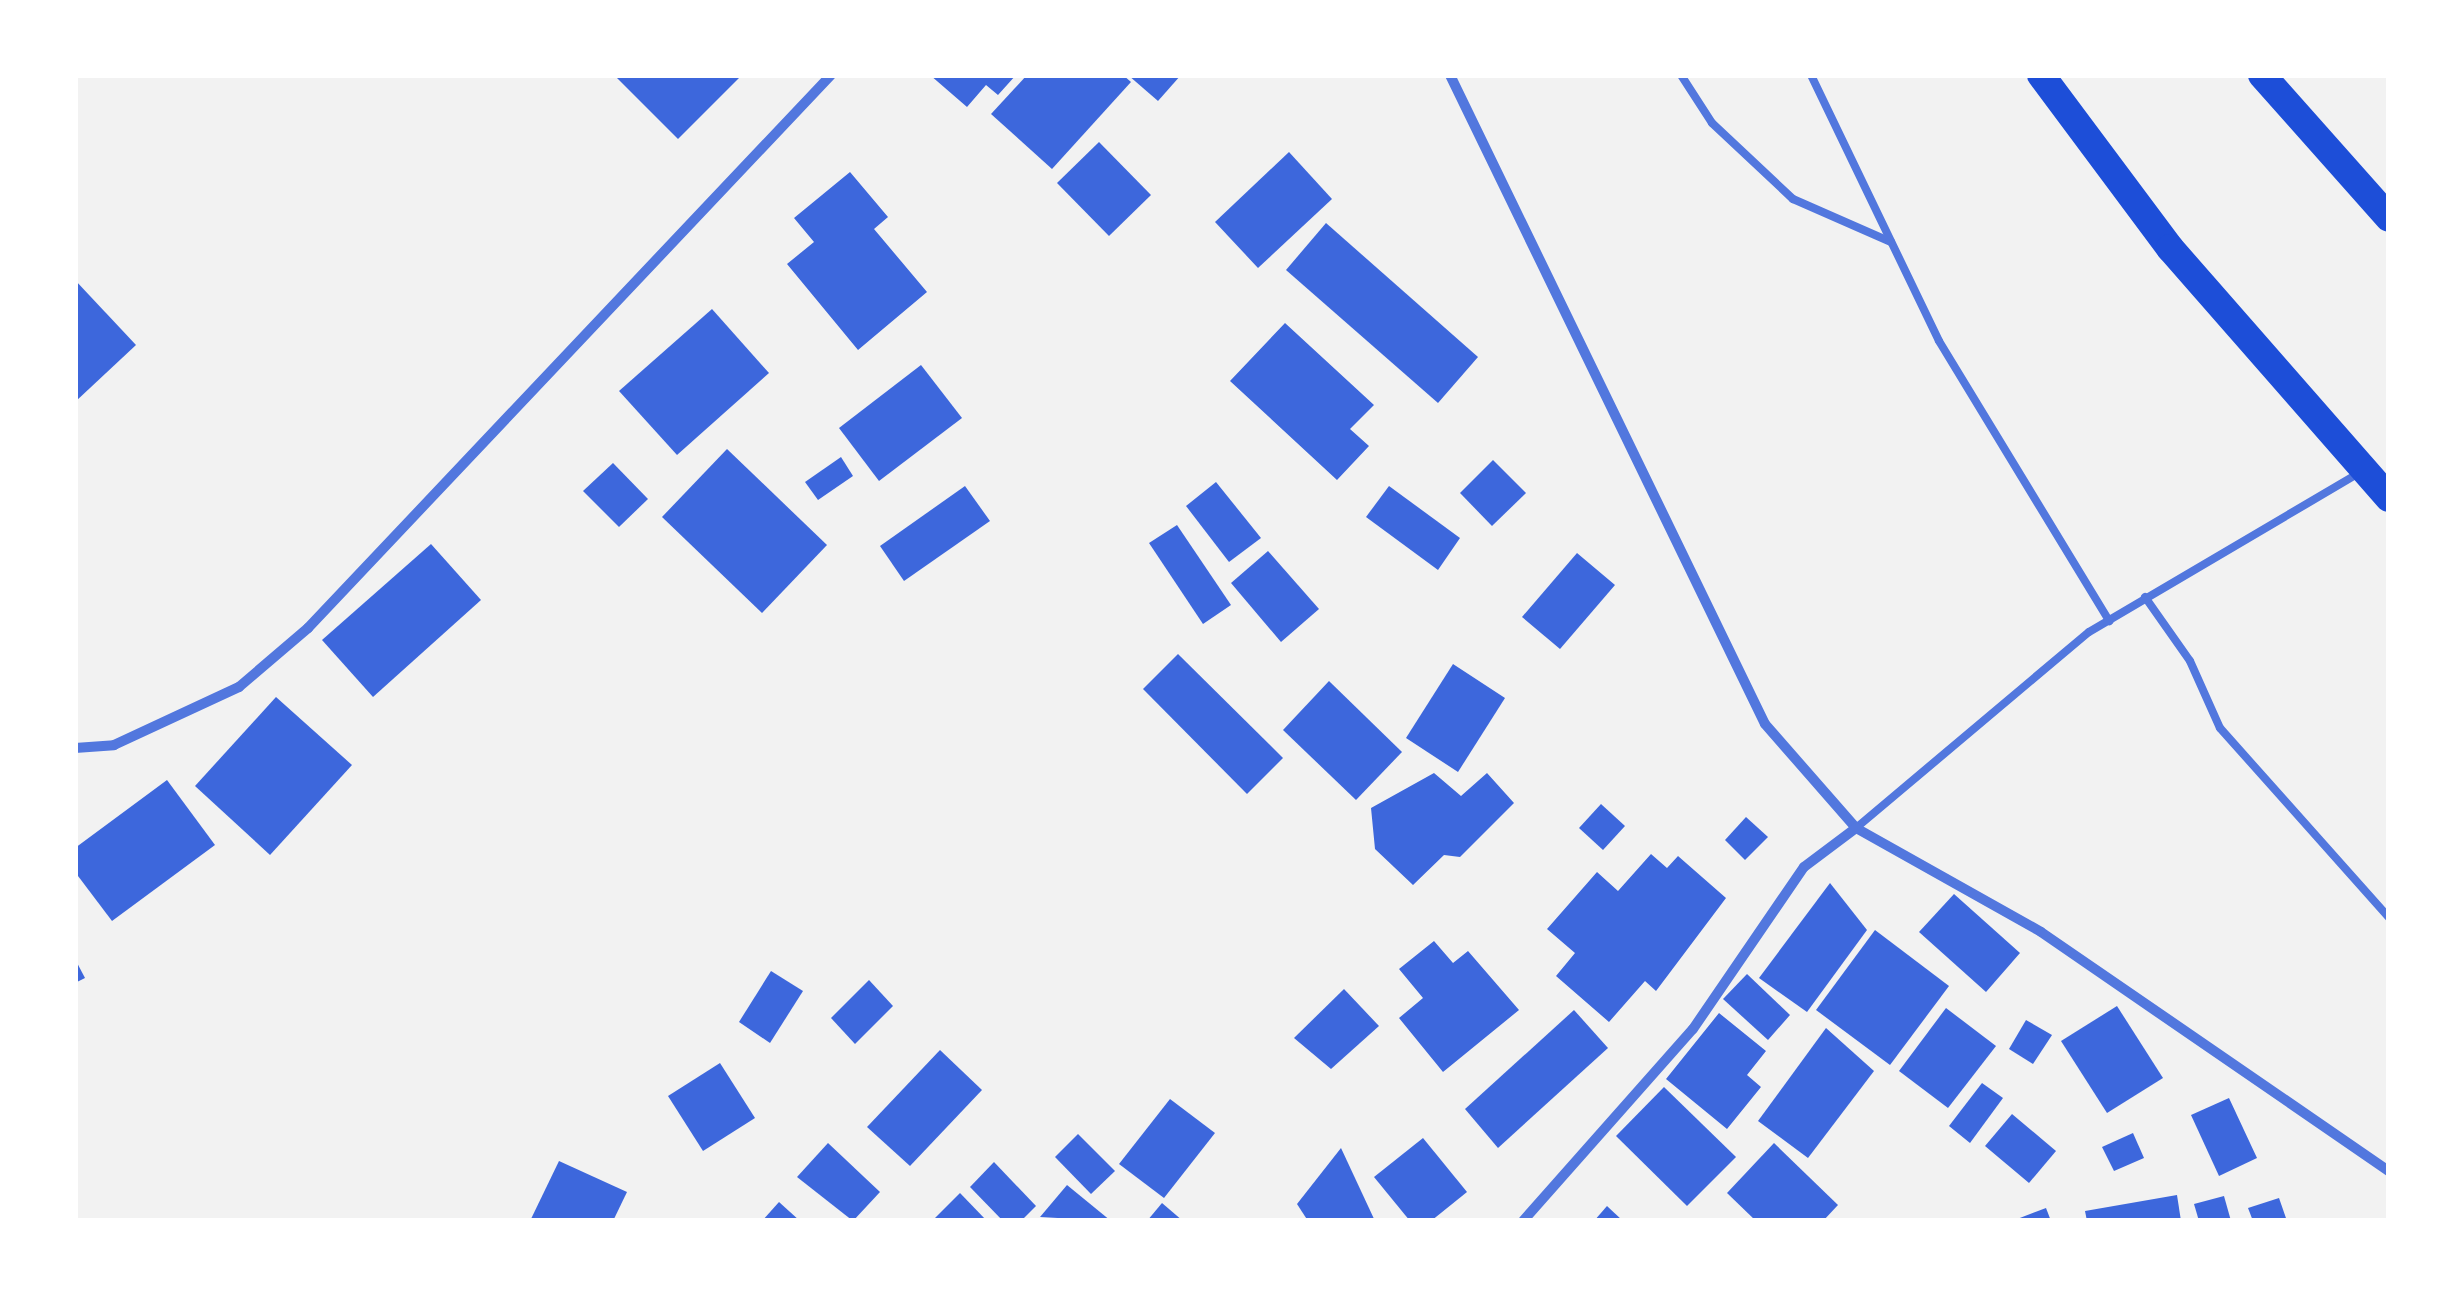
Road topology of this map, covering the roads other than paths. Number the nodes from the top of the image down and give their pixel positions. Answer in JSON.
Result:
{"nodes":[{"id":1,"x":831,"y":75,"type":"edge"},
{"id":2,"x":1450,"y":75,"type":"edge"},
{"id":3,"x":1681,"y":75,"type":"edge"},
{"id":4,"x":1811,"y":75,"type":"edge"},
{"id":5,"x":2041,"y":75,"type":"edge"},
{"id":6,"x":2262,"y":75,"type":"edge"},
{"id":7,"x":2389,"y":218,"type":"edge"},
{"id":8,"x":1892,"y":242,"type":"junction"},
{"id":9,"x":2364,"y":470,"type":"junction"},
{"id":10,"x":2389,"y":498,"type":"edge"},
{"id":11,"x":2146,"y":597,"type":"junction"},
{"id":12,"x":2109,"y":621,"type":"junction"},
{"id":13,"x":75,"y":748,"type":"edge"},
{"id":14,"x":1856,"y":828,"type":"junction"},
{"id":15,"x":2389,"y":918,"type":"edge"},
{"id":16,"x":2389,"y":1171,"type":"edge"},
{"id":17,"x":1523,"y":1221,"type":"edge"}],
"edges":[{"from":1,"to":13,"type":"street"},
{"from":2,"to":14,"type":"street"},
{"from":3,"to":8,"type":"lane"},
{"from":4,"to":8,"type":"lane"},
{"from":5,"to":9,"type":"highway"},
{"from":6,"to":7,"type":"highway"},
{"from":8,"to":12,"type":"lane"},
{"from":9,"to":10,"type":"highway"},
{"from":9,"to":11,"type":"lane"},
{"from":11,"to":12,"type":"lane"},
{"from":11,"to":15,"type":"lane"},
{"from":12,"to":14,"type":"lane"},
{"from":14,"to":16,"type":"street"},
{"from":14,"to":17,"type":"street"}]}
